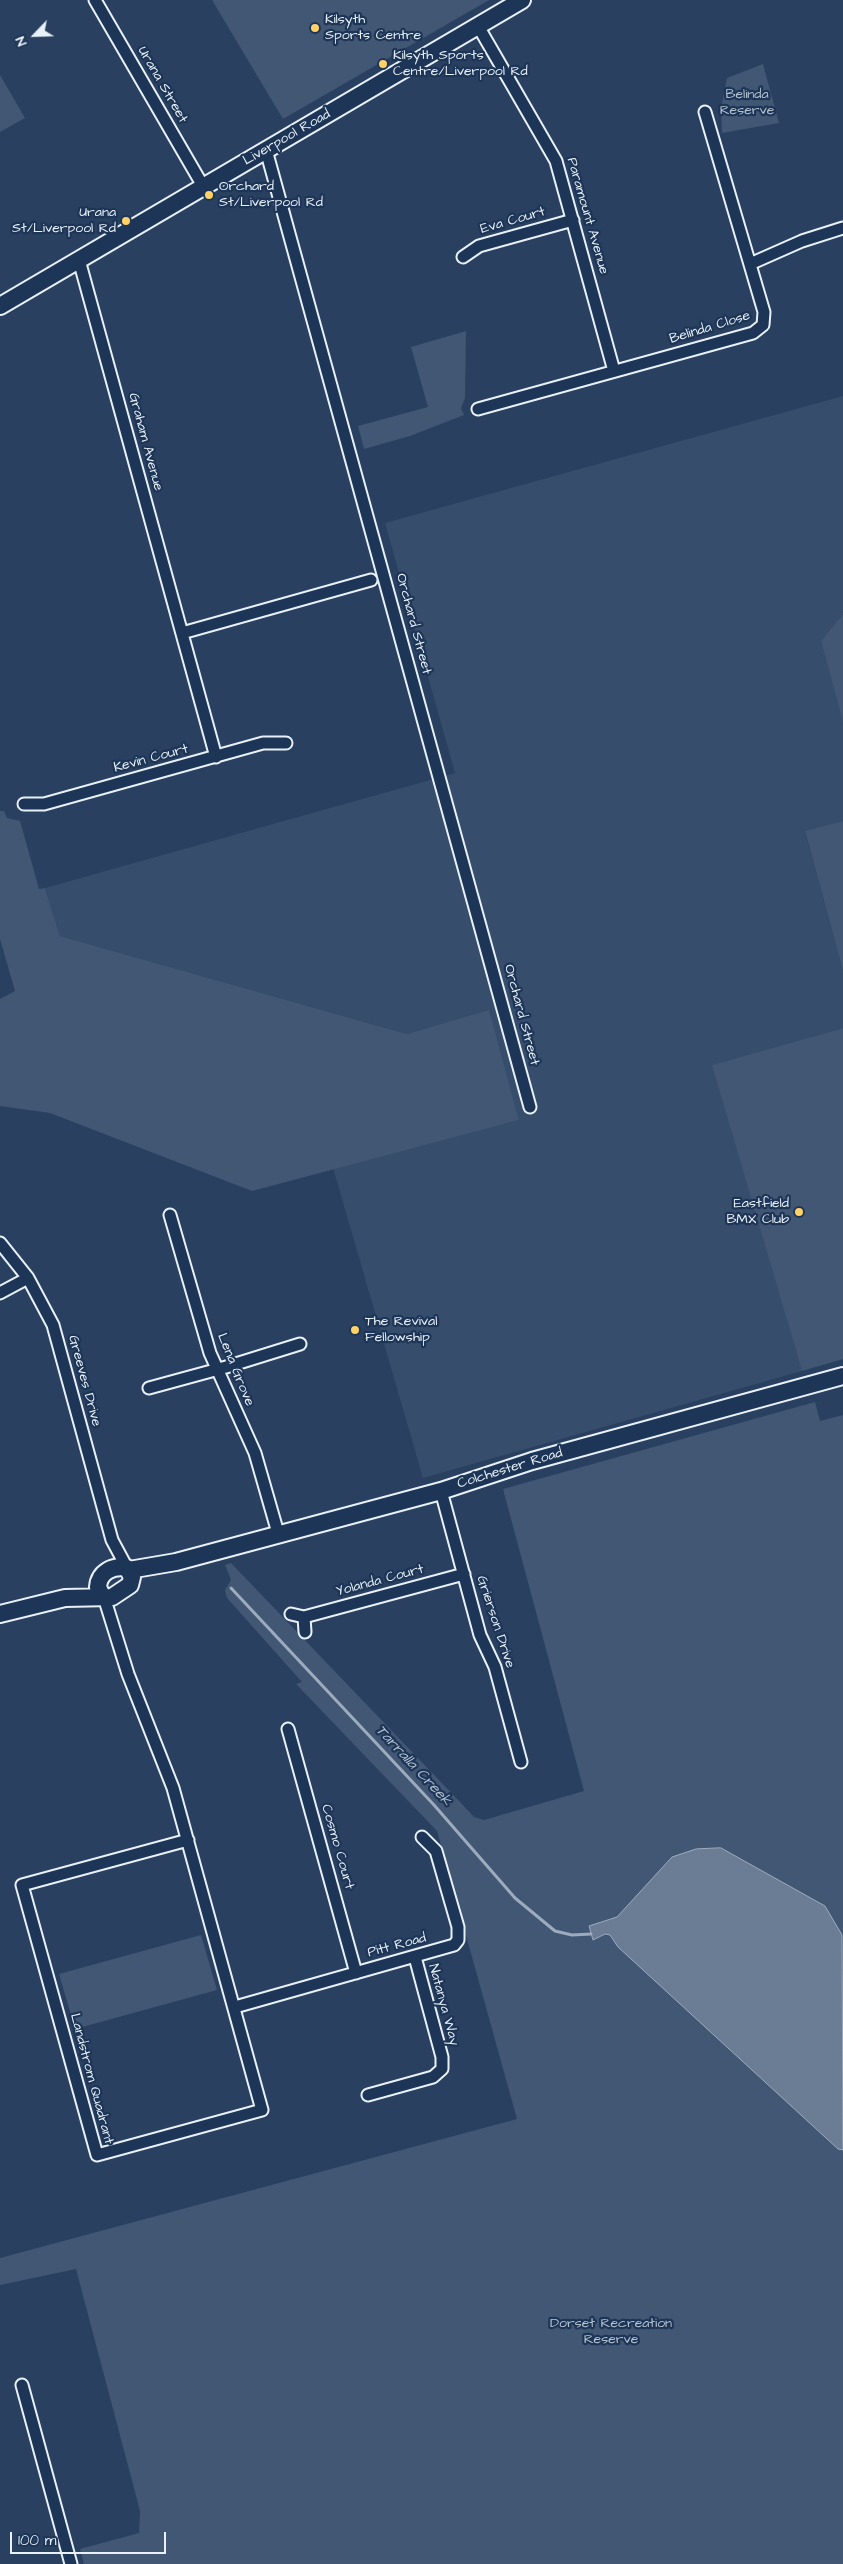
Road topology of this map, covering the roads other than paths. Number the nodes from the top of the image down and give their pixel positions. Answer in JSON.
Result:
{"nodes":[{"id":1,"x":94,"y":0,"type":"edge"},
{"id":2,"x":522,"y":0,"type":"edge"},
{"id":3,"x":478,"y":26,"type":"junction"},
{"id":4,"x":705,"y":112,"type":"dead end"},
{"id":5,"x":266,"y":150,"type":"junction"},
{"id":6,"x":202,"y":186,"type":"junction"},
{"id":7,"x":573,"y":220,"type":"junction"},
{"id":8,"x":843,"y":228,"type":"edge"},
{"id":9,"x":463,"y":257,"type":"dead end"},
{"id":10,"x":79,"y":260,"type":"junction"},
{"id":11,"x":750,"y":264,"type":"junction"},
{"id":12,"x":0,"y":306,"type":"edge"},
{"id":13,"x":614,"y":372,"type":"junction"},
{"id":14,"x":478,"y":409,"type":"dead end"},
{"id":15,"x":371,"y":580,"type":"dead end"},
{"id":16,"x":182,"y":633,"type":"junction"},
{"id":17,"x":286,"y":743,"type":"dead end"},
{"id":18,"x":216,"y":757,"type":"junction"},
{"id":19,"x":24,"y":804,"type":"dead end"},
{"id":20,"x":530,"y":1107,"type":"dead end"},
{"id":21,"x":170,"y":1215,"type":"dead end"},
{"id":22,"x":0,"y":1243,"type":"edge"},
{"id":23,"x":28,"y":1278,"type":"junction"},
{"id":24,"x":0,"y":1293,"type":"edge"},
{"id":25,"x":300,"y":1344,"type":"dead end"},
{"id":26,"x":215,"y":1369,"type":"junction"},
{"id":27,"x":843,"y":1376,"type":"edge"},
{"id":28,"x":149,"y":1388,"type":"dead end"},
{"id":29,"x":441,"y":1491,"type":"junction"},
{"id":30,"x":278,"y":1533,"type":"junction"},
{"id":31,"x":112,"y":1540,"type":"junction"},
{"id":32,"x":106,"y":1573,"type":"junction"},
{"id":33,"x":464,"y":1574,"type":"junction"},
{"id":34,"x":118,"y":1585,"type":"junction"},
{"id":35,"x":65,"y":1598,"type":"junction"},
{"id":36,"x":0,"y":1614,"type":"edge"},
{"id":37,"x":291,"y":1614,"type":"dead end"},
{"id":38,"x":304,"y":1617,"type":"junction"},
{"id":39,"x":305,"y":1632,"type":"dead end"},
{"id":40,"x":288,"y":1729,"type":"dead end"},
{"id":41,"x":521,"y":1762,"type":"dead end"},
{"id":42,"x":422,"y":1838,"type":"dead end"},
{"id":43,"x":188,"y":1840,"type":"junction"},
{"id":44,"x":414,"y":1958,"type":"junction"},
{"id":45,"x":356,"y":1973,"type":"junction"},
{"id":46,"x":235,"y":2007,"type":"junction"},
{"id":47,"x":368,"y":2095,"type":"dead end"},
{"id":48,"x":22,"y":2386,"type":"dead end"},
{"id":49,"x":72,"y":2564,"type":"edge"}],
"edges":[{"from":1,"to":6,"type":"street","name":"Urana Street"},
{"from":2,"to":3,"type":"main road","name":"Liverpool Road"},
{"from":3,"to":5,"type":"main road","name":"Liverpool Road"},
{"from":3,"to":7,"type":"street","name":"Paramount Avenue"},
{"from":4,"to":11,"type":"street","name":"Belinda Close"},
{"from":5,"to":6,"type":"main road","name":"Liverpool Road"},
{"from":5,"to":20,"type":"street","name":"Orchard Street"},
{"from":6,"to":10,"type":"main road","name":"Liverpool Road"},
{"from":7,"to":9,"type":"street","name":"Eva Court"},
{"from":7,"to":13,"type":"street","name":"Paramount Avenue"},
{"from":8,"to":11,"type":"street"},
{"from":10,"to":12,"type":"main road","name":"Liverpool Road"},
{"from":10,"to":16,"type":"street","name":"Graham Avenue"},
{"from":11,"to":13,"type":"street","name":"Belinda Close"},
{"from":13,"to":14,"type":"street","name":"Belinda Close"},
{"from":15,"to":16,"type":"street"},
{"from":16,"to":18,"type":"street","name":"Graham Avenue"},
{"from":17,"to":18,"type":"street","name":"Kevin Court"},
{"from":18,"to":19,"type":"street","name":"Kevin Court"},
{"from":21,"to":26,"type":"street","name":"Lena Grove"},
{"from":22,"to":23,"type":"street","name":"Greeves Drive"},
{"from":23,"to":24,"type":"street"},
{"from":23,"to":31,"type":"street","name":"Greeves Drive"},
{"from":25,"to":26,"type":"street"},
{"from":26,"to":28,"type":"street"},
{"from":26,"to":30,"type":"street","name":"Lena Grove"},
{"from":27,"to":29,"type":"main road","name":"Colchester Road"},
{"from":29,"to":30,"type":"main road","name":"Colchester Road"},
{"from":29,"to":33,"type":"street","name":"Grierson Drive"},
{"from":30,"to":34,"type":"main road","name":"Colchester Road"},
{"from":31,"to":32,"type":"street","name":"Greeves Drive"},
{"from":31,"to":34,"type":"street","name":"Greeves Drive"},
{"from":32,"to":34,"type":"main road"},
{"from":32,"to":34,"type":"main road"},
{"from":32,"to":35,"type":"main road","name":"Colchester Road"},
{"from":33,"to":38,"type":"street","name":"Yolanda Court"},
{"from":33,"to":41,"type":"street","name":"Grierson Drive"},
{"from":34,"to":35,"type":"main road","name":"Colchester Road"},
{"from":34,"to":43,"type":"street","name":"Landstrom Quadrant"},
{"from":35,"to":36,"type":"main road","name":"Colchester Road"},
{"from":37,"to":38,"type":"street","name":"Yolanda Court"},
{"from":38,"to":39,"type":"street"},
{"from":40,"to":45,"type":"street","name":"Cosmo Court"},
{"from":42,"to":44,"type":"street","name":"Pitt Road"},
{"from":43,"to":46,"type":"street","name":"Landstrom Quadrant"},
{"from":43,"to":46,"type":"street","name":"Landstrom Quadrant"},
{"from":44,"to":45,"type":"street","name":"Pitt Road"},
{"from":44,"to":47,"type":"street","name":"Natanya Way"},
{"from":45,"to":46,"type":"street","name":"Pitt Road"},
{"from":48,"to":49,"type":"street"}]}
